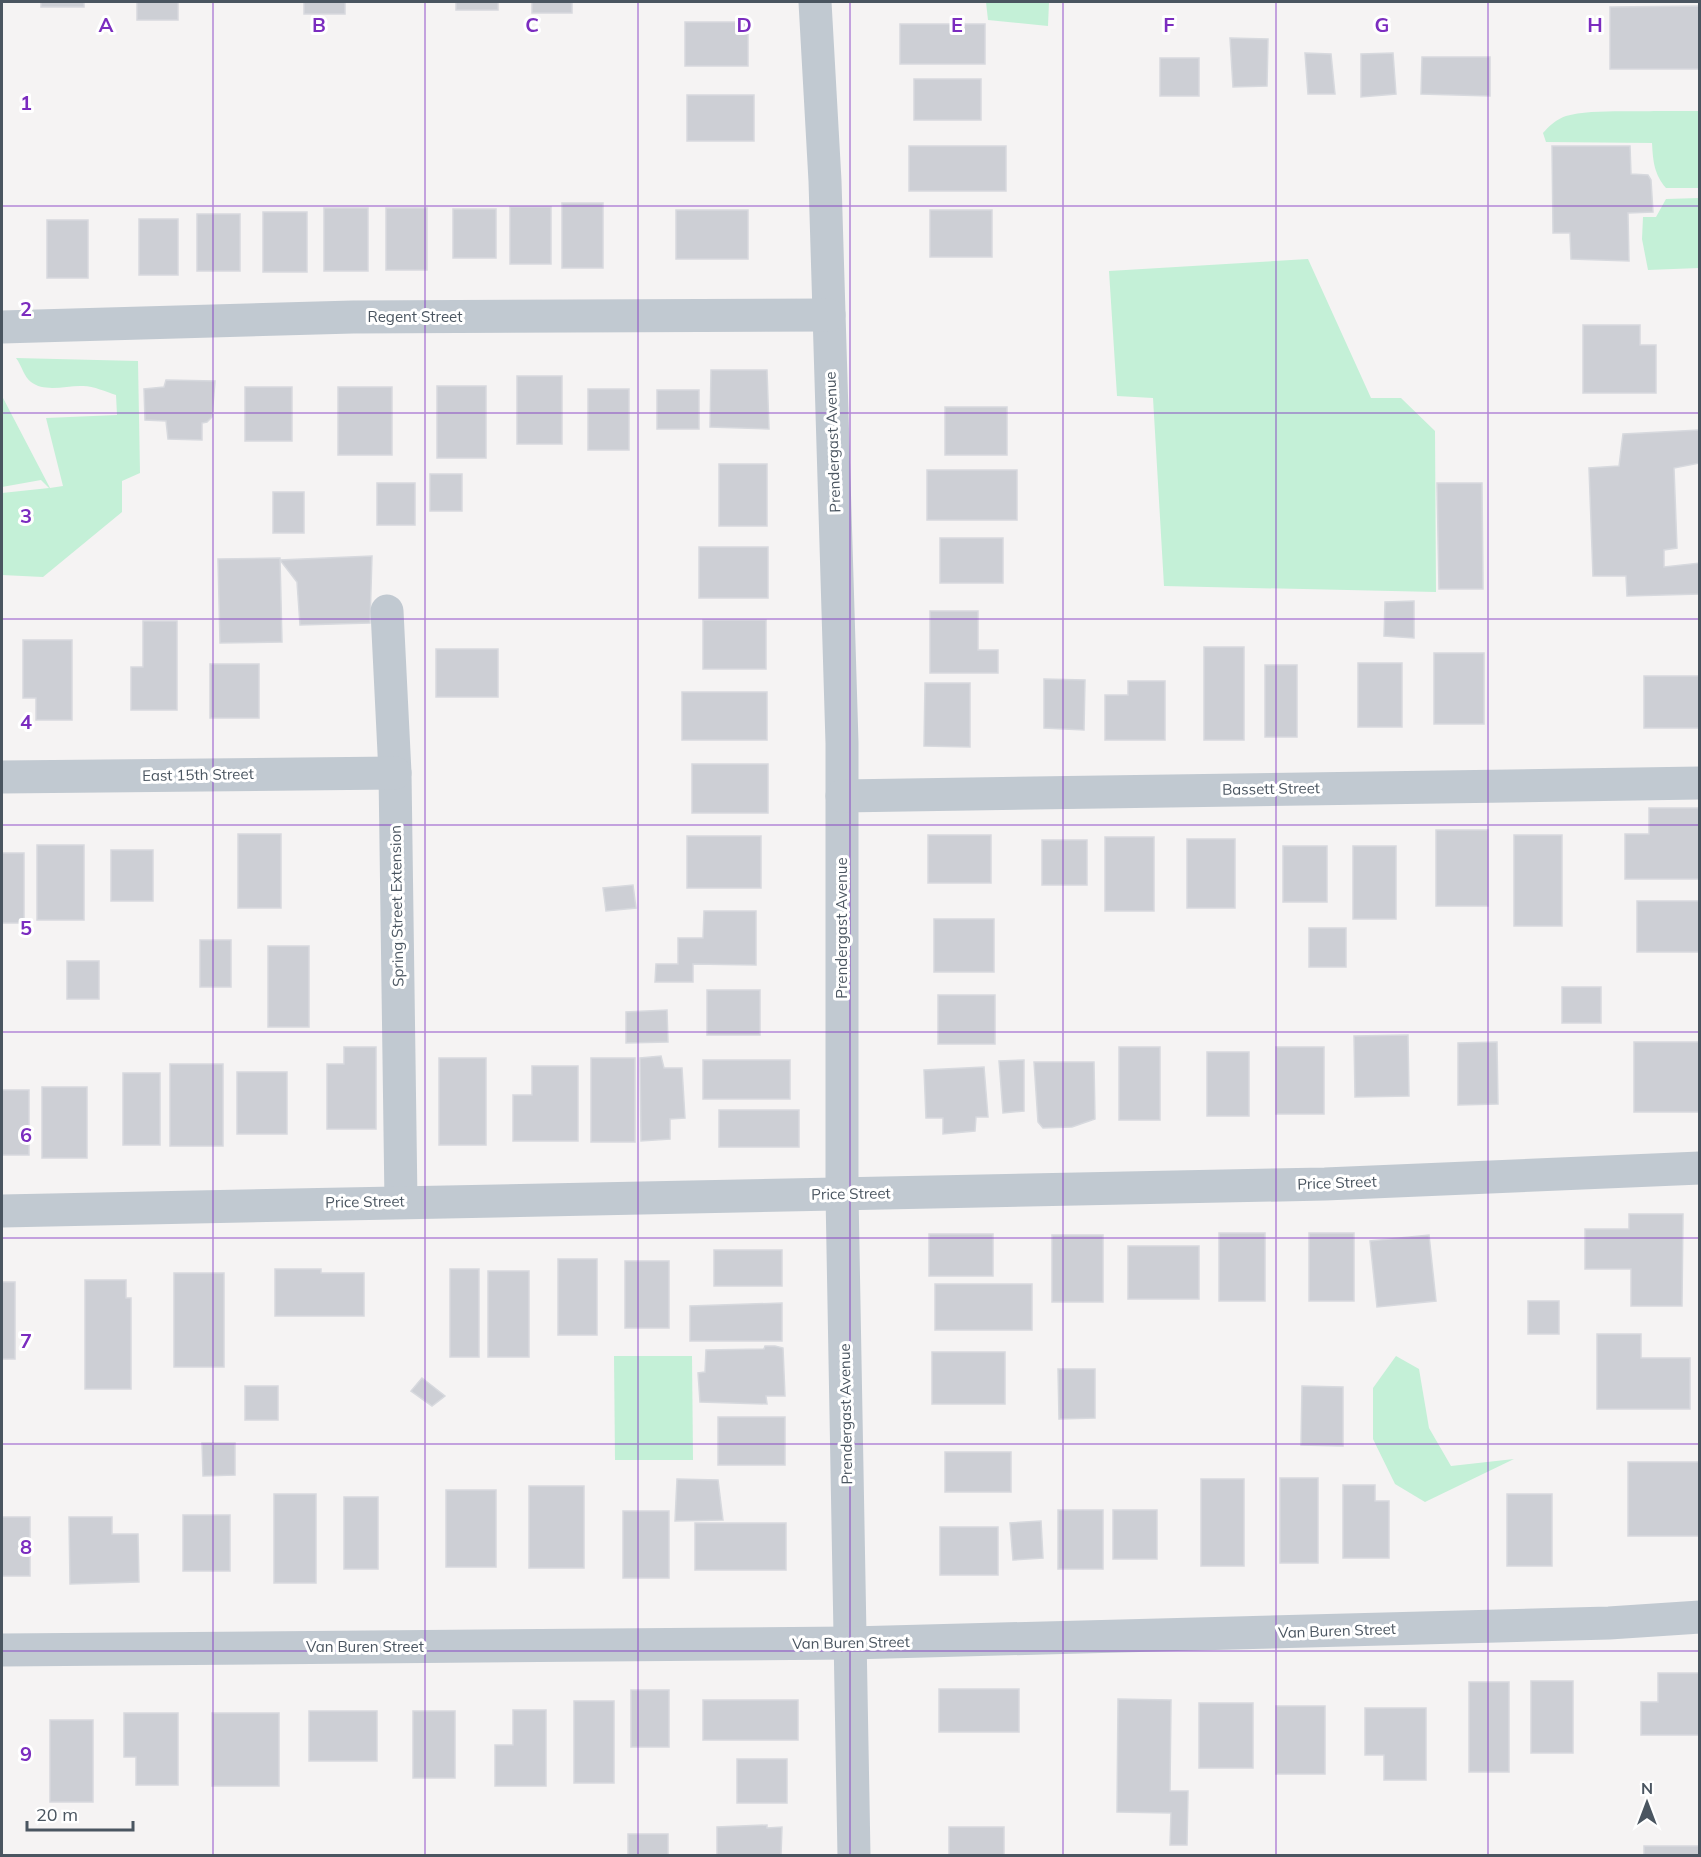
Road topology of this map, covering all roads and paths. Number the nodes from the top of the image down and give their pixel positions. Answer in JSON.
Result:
{"nodes":[{"id":1,"x":815,"y":2,"type":"edge"},
{"id":2,"x":829,"y":315,"type":"junction"},
{"id":3,"x":2,"y":327,"type":"edge"},
{"id":4,"x":387,"y":611,"type":"dead end"},
{"id":5,"x":395,"y":773,"type":"junction"},
{"id":6,"x":2,"y":777,"type":"edge"},
{"id":7,"x":1700,"y":783,"type":"edge"},
{"id":8,"x":842,"y":796,"type":"junction"},
{"id":9,"x":1700,"y":1168,"type":"edge"},
{"id":10,"x":842,"y":1194,"type":"junction"},
{"id":11,"x":401,"y":1202,"type":"junction"},
{"id":12,"x":2,"y":1211,"type":"edge"},
{"id":13,"x":1700,"y":1617,"type":"edge"},
{"id":14,"x":851,"y":1643,"type":"junction"},
{"id":15,"x":2,"y":1650,"type":"edge"},
{"id":16,"x":854,"y":1856,"type":"edge"}],
"edges":[{"from":1,"to":2,"type":"street","name":"Prendergast Avenue"},
{"from":2,"to":3,"type":"street","name":"Regent Street"},
{"from":2,"to":8,"type":"street","name":"Prendergast Avenue"},
{"from":4,"to":5,"type":"street","name":"Spring Street Extension"},
{"from":5,"to":6,"type":"street","name":"East 15th Street"},
{"from":5,"to":11,"type":"street","name":"Spring Street Extension"},
{"from":7,"to":8,"type":"street","name":"Bassett Street"},
{"from":8,"to":10,"type":"street","name":"Prendergast Avenue"},
{"from":9,"to":10,"type":"street","name":"Price Street"},
{"from":10,"to":11,"type":"street","name":"Price Street"},
{"from":10,"to":14,"type":"street","name":"Prendergast Avenue"},
{"from":11,"to":12,"type":"street","name":"Price Street"},
{"from":13,"to":14,"type":"street","name":"Van Buren Street"},
{"from":14,"to":15,"type":"street","name":"Van Buren Street"},
{"from":14,"to":16,"type":"street","name":"Prendergast Avenue"}]}
